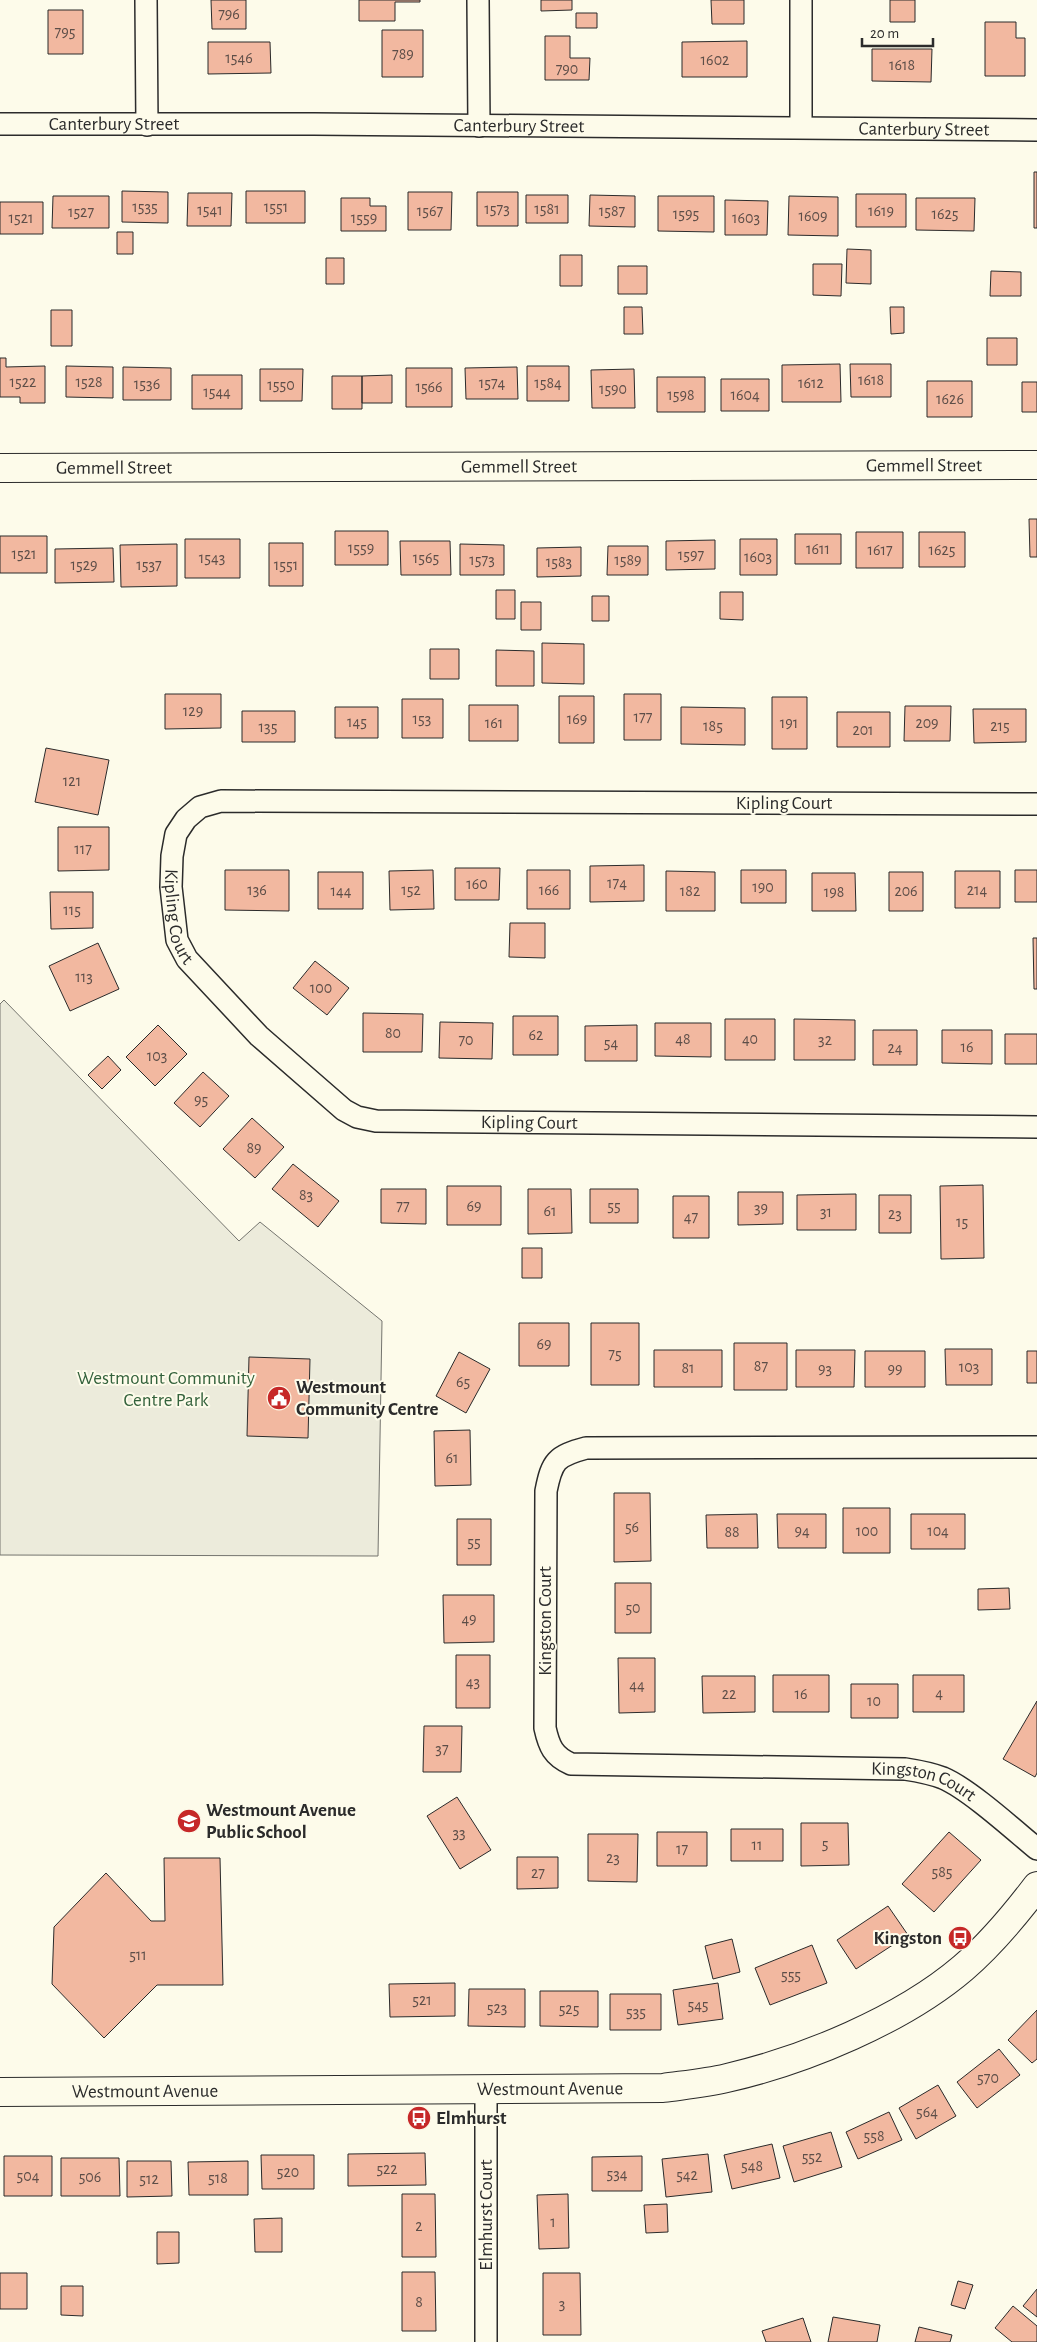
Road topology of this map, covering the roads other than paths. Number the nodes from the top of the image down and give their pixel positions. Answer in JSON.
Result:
{"nodes":[{"id":1,"x":146,"y":0,"type":"edge"},
{"id":2,"x":478,"y":0,"type":"edge"},
{"id":3,"x":801,"y":0,"type":"edge"},
{"id":4,"x":0,"y":124,"type":"edge"},
{"id":5,"x":147,"y":125,"type":"junction"},
{"id":6,"x":479,"y":126,"type":"junction"},
{"id":7,"x":801,"y":127,"type":"junction"},
{"id":8,"x":1037,"y":130,"type":"edge"},
{"id":9,"x":1037,"y":464,"type":"edge"},
{"id":10,"x":0,"y":468,"type":"edge"},
{"id":11,"x":1037,"y":804,"type":"edge"},
{"id":12,"x":1037,"y":1127,"type":"edge"},
{"id":13,"x":1037,"y":1447,"type":"edge"},
{"id":14,"x":1037,"y":1849,"type":"edge"},
{"id":15,"x":1037,"y":1886,"type":"edge"},
{"id":16,"x":486,"y":2089,"type":"junction"},
{"id":17,"x":0,"y":2092,"type":"edge"},
{"id":18,"x":486,"y":2342,"type":"edge"}],
"edges":[{"from":1,"to":5,"type":"street"},
{"from":2,"to":6,"type":"street"},
{"from":3,"to":7,"type":"street"},
{"from":4,"to":5,"type":"street","name":"Canterbury Street"},
{"from":5,"to":6,"type":"street","name":"Canterbury Street"},
{"from":6,"to":7,"type":"street","name":"Canterbury Street"},
{"from":7,"to":8,"type":"street","name":"Canterbury Street"},
{"from":9,"to":10,"type":"street","name":"Gemmell Street"},
{"from":11,"to":12,"type":"street","name":"Kipling Court"},
{"from":13,"to":14,"type":"street","name":"Kingston Court"},
{"from":15,"to":16,"type":"street","name":"Westmount Avenue"},
{"from":16,"to":17,"type":"street","name":"Westmount Avenue"},
{"from":16,"to":18,"type":"street","name":"Elmhurst Court"}]}
